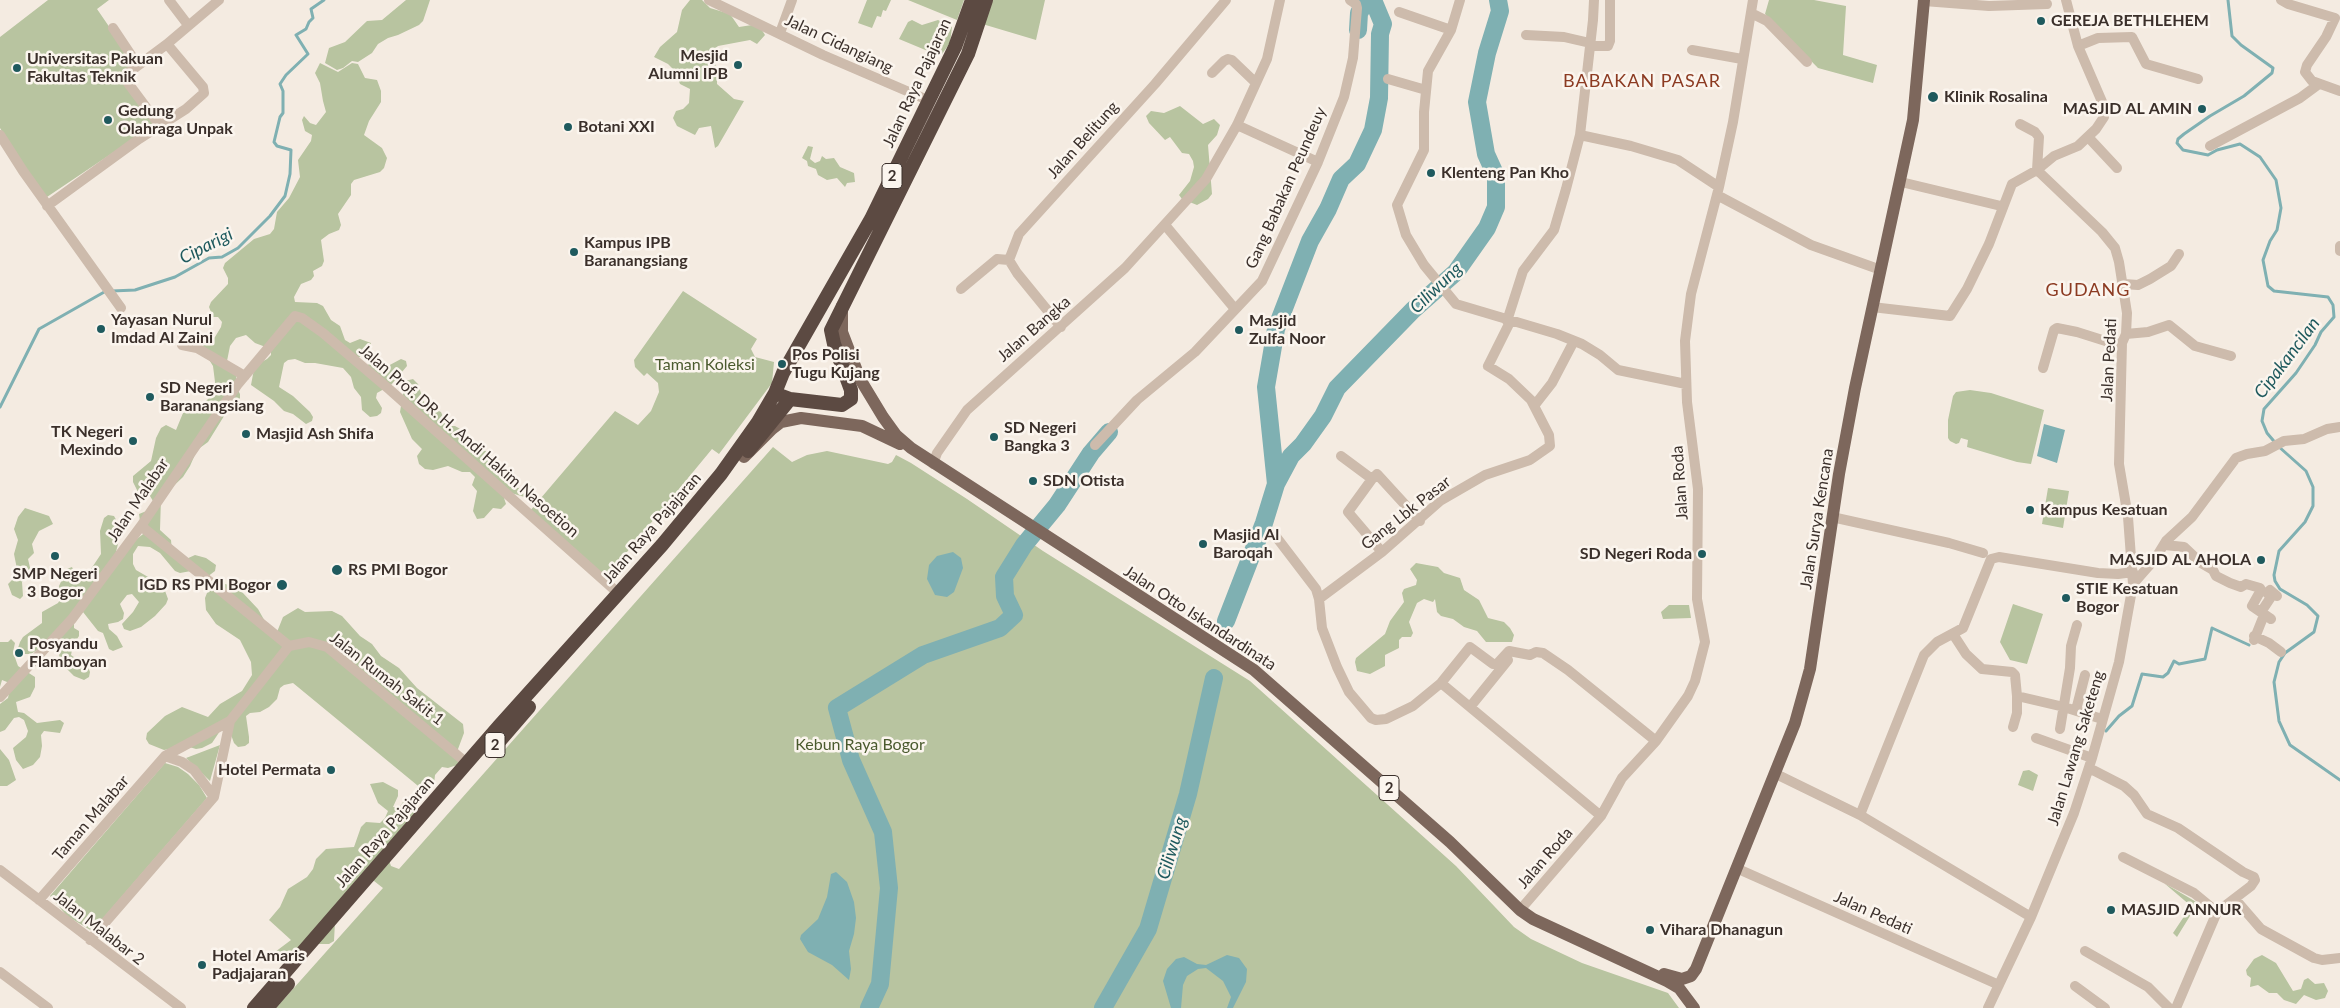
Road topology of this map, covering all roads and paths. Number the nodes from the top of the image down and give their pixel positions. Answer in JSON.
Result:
{"nodes":[{"id":1,"x":169,"y":0,"type":"edge"},
{"id":2,"x":220,"y":0,"type":"edge"},
{"id":3,"x":709,"y":0,"type":"edge"},
{"id":4,"x":792,"y":0,"type":"edge"},
{"id":5,"x":1226,"y":0,"type":"edge"},
{"id":6,"x":1280,"y":0,"type":"edge"},
{"id":7,"x":1350,"y":0,"type":"edge"},
{"id":8,"x":1460,"y":0,"type":"edge"},
{"id":9,"x":1594,"y":0,"type":"edge"},
{"id":10,"x":1610,"y":0,"type":"edge"},
{"id":11,"x":1753,"y":0,"type":"edge"},
{"id":12,"x":1924,"y":0,"type":"edge"},
{"id":13,"x":2066,"y":0,"type":"edge"},
{"id":14,"x":2280,"y":0,"type":"edge"},
{"id":15,"x":978,"y":3,"type":"edge"},
{"id":16,"x":2047,"y":4,"type":"dead end"},
{"id":17,"x":1399,"y":12,"type":"dead end"},
{"id":18,"x":1751,"y":12,"type":"junction"},
{"id":19,"x":188,"y":25,"type":"junction"},
{"id":20,"x":113,"y":28,"type":"dead end"},
{"id":21,"x":1451,"y":30,"type":"junction"},
{"id":22,"x":780,"y":33,"type":"junction"},
{"id":23,"x":1526,"y":34,"type":"dead end"},
{"id":24,"x":167,"y":44,"type":"junction"},
{"id":25,"x":1590,"y":45,"type":"junction"},
{"id":26,"x":2078,"y":46,"type":"junction"},
{"id":27,"x":1692,"y":50,"type":"dead end"},
{"id":28,"x":1742,"y":59,"type":"junction"},
{"id":29,"x":1807,"y":62,"type":"dead end"},
{"id":30,"x":137,"y":64,"type":"junction"},
{"id":31,"x":1212,"y":74,"type":"dead end"},
{"id":32,"x":1388,"y":79,"type":"dead end"},
{"id":33,"x":2198,"y":79,"type":"dead end"},
{"id":34,"x":1256,"y":83,"type":"junction"},
{"id":35,"x":2319,"y":84,"type":"junction"},
{"id":36,"x":1426,"y":90,"type":"junction"},
{"id":37,"x":2340,"y":91,"type":"edge"},
{"id":38,"x":930,"y":101,"type":"junction"},
{"id":39,"x":2020,"y":124,"type":"dead end"},
{"id":40,"x":1237,"y":125,"type":"junction"},
{"id":41,"x":160,"y":126,"type":"junction"},
{"id":42,"x":0,"y":135,"type":"edge"},
{"id":43,"x":1580,"y":135,"type":"junction"},
{"id":44,"x":2089,"y":138,"type":"junction"},
{"id":45,"x":2210,"y":146,"type":"dead end"},
{"id":46,"x":1318,"y":162,"type":"junction"},
{"id":47,"x":2117,"y":168,"type":"dead end"},
{"id":48,"x":2037,"y":170,"type":"junction"},
{"id":49,"x":1901,"y":182,"type":"junction"},
{"id":50,"x":1718,"y":191,"type":"junction"},
{"id":51,"x":47,"y":206,"type":"junction"},
{"id":52,"x":2002,"y":206,"type":"junction"},
{"id":53,"x":1165,"y":225,"type":"junction"},
{"id":54,"x":2340,"y":246,"type":"edge"},
{"id":55,"x":2340,"y":251,"type":"edge"},
{"id":56,"x":2179,"y":254,"type":"dead end"},
{"id":57,"x":1009,"y":260,"type":"junction"},
{"id":58,"x":1881,"y":270,"type":"junction"},
{"id":59,"x":2124,"y":284,"type":"junction"},
{"id":60,"x":961,"y":289,"type":"dead end"},
{"id":61,"x":842,"y":306,"type":"junction"},
{"id":62,"x":1872,"y":307,"type":"junction"},
{"id":63,"x":121,"y":308,"type":"dead end"},
{"id":64,"x":1234,"y":309,"type":"junction"},
{"id":65,"x":296,"y":316,"type":"joint"},
{"id":66,"x":1509,"y":321,"type":"junction"},
{"id":67,"x":1061,"y":327,"type":"junction"},
{"id":68,"x":2124,"y":339,"type":"junction"},
{"id":69,"x":1574,"y":341,"type":"junction"},
{"id":70,"x":182,"y":345,"type":"dead end"},
{"id":71,"x":2231,"y":356,"type":"dead end"},
{"id":72,"x":2043,"y":368,"type":"dead end"},
{"id":73,"x":245,"y":376,"type":"junction"},
{"id":74,"x":1686,"y":384,"type":"junction"},
{"id":75,"x":775,"y":393,"type":"junction"},
{"id":76,"x":790,"y":400,"type":"junction"},
{"id":77,"x":1534,"y":406,"type":"junction"},
{"id":78,"x":2340,"y":427,"type":"edge"},
{"id":79,"x":1095,"y":445,"type":"dead end"},
{"id":80,"x":1341,"y":456,"type":"dead end"},
{"id":81,"x":744,"y":458,"type":"junction"},
{"id":82,"x":935,"y":465,"type":"junction"},
{"id":83,"x":721,"y":474,"type":"junction"},
{"id":84,"x":1372,"y":480,"type":"junction"},
{"id":85,"x":1832,"y":517,"type":"junction"},
{"id":86,"x":1420,"y":521,"type":"junction"},
{"id":87,"x":141,"y":526,"type":"junction"},
{"id":88,"x":1274,"y":534,"type":"dead end"},
{"id":89,"x":2165,"y":545,"type":"junction"},
{"id":90,"x":1382,"y":552,"type":"junction"},
{"id":91,"x":1987,"y":556,"type":"junction"},
{"id":92,"x":2133,"y":572,"type":"junction"},
{"id":93,"x":2133,"y":584,"type":"junction"},
{"id":94,"x":618,"y":593,"type":"junction"},
{"id":95,"x":2277,"y":596,"type":"dead end"},
{"id":96,"x":1319,"y":599,"type":"junction"},
{"id":97,"x":2266,"y":615,"type":"junction"},
{"id":98,"x":2077,"y":625,"type":"dead end"},
{"id":99,"x":1953,"y":634,"type":"junction"},
{"id":100,"x":289,"y":646,"type":"junction"},
{"id":101,"x":1515,"y":652,"type":"junction"},
{"id":102,"x":2281,"y":652,"type":"dead end"},
{"id":103,"x":2085,"y":675,"type":"dead end"},
{"id":104,"x":1441,"y":683,"type":"junction"},
{"id":105,"x":2017,"y":696,"type":"junction"},
{"id":106,"x":0,"y":697,"type":"edge"},
{"id":107,"x":1470,"y":707,"type":"junction"},
{"id":108,"x":2064,"y":707,"type":"junction"},
{"id":109,"x":2076,"y":710,"type":"junction"},
{"id":110,"x":2102,"y":719,"type":"junction"},
{"id":111,"x":230,"y":721,"type":"junction"},
{"id":112,"x":2013,"y":727,"type":"dead end"},
{"id":113,"x":2060,"y":728,"type":"dead end"},
{"id":114,"x":2036,"y":738,"type":"dead end"},
{"id":115,"x":1656,"y":741,"type":"junction"},
{"id":116,"x":165,"y":756,"type":"junction"},
{"id":117,"x":2090,"y":763,"type":"junction"},
{"id":118,"x":468,"y":764,"type":"junction"},
{"id":119,"x":1776,"y":774,"type":"junction"},
{"id":120,"x":214,"y":797,"type":"junction"},
{"id":121,"x":1860,"y":814,"type":"junction"},
{"id":122,"x":1601,"y":816,"type":"junction"},
{"id":123,"x":2123,"y":857,"type":"dead end"},
{"id":124,"x":1736,"y":868,"type":"junction"},
{"id":125,"x":0,"y":870,"type":"edge"},
{"id":126,"x":2235,"y":899,"type":"junction"},
{"id":127,"x":39,"y":900,"type":"junction"},
{"id":128,"x":1520,"y":910,"type":"junction"},
{"id":129,"x":2217,"y":912,"type":"junction"},
{"id":130,"x":2031,"y":917,"type":"junction"},
{"id":131,"x":90,"y":940,"type":"junction"},
{"id":132,"x":2085,"y":951,"type":"dead end"},
{"id":133,"x":2340,"y":958,"type":"edge"},
{"id":134,"x":1643,"y":970,"type":"junction"},
{"id":135,"x":0,"y":972,"type":"edge"},
{"id":136,"x":1998,"y":985,"type":"junction"},
{"id":137,"x":2075,"y":986,"type":"dead end"},
{"id":138,"x":48,"y":1008,"type":"edge"},
{"id":139,"x":181,"y":1008,"type":"edge"},
{"id":140,"x":254,"y":1008,"type":"edge"},
{"id":141,"x":267,"y":1008,"type":"edge"},
{"id":142,"x":1694,"y":1008,"type":"edge"},
{"id":143,"x":1988,"y":1008,"type":"edge"},
{"id":144,"x":2105,"y":1008,"type":"edge"},
{"id":145,"x":2169,"y":1008,"type":"edge"},
{"id":146,"x":2176,"y":1008,"type":"edge"}],
"edges":[{"from":1,"to":19,"type":"street"},
{"from":2,"to":19,"type":"street"},
{"from":3,"to":22,"type":"street","name":"Jalan Cidangiang"},
{"from":4,"to":22,"type":"street"},
{"from":5,"to":57,"type":"street","name":"Jalan Belitung"},
{"from":6,"to":34,"type":"street","name":"Jalan Bangka"},
{"from":7,"to":46,"type":"street","name":"Gang Babakan Peundeuy"},
{"from":8,"to":21,"type":"street"},
{"from":9,"to":25,"type":"street"},
{"from":10,"to":25,"type":"street"},
{"from":11,"to":18,"type":"street","name":"Jalan Roda"},
{"from":12,"to":16,"type":"street"},
{"from":12,"to":49,"type":"main road","name":"Jalan Surya Kencana"},
{"from":13,"to":26,"type":"street"},
{"from":14,"to":35,"type":"street"},
{"from":15,"to":38,"type":"highway","name":"Jalan Raya Pajajaran","number":"2"},
{"from":15,"to":61,"type":"highway","name":"Jalan Raya Pajajaran","number":"2"},
{"from":17,"to":21,"type":"street"},
{"from":18,"to":28,"type":"street","name":"Jalan Roda"},
{"from":18,"to":29,"type":"street"},
{"from":19,"to":24,"type":"street"},
{"from":20,"to":30,"type":"street"},
{"from":21,"to":36,"type":"street"},
{"from":22,"to":38,"type":"street","name":"Jalan Cidangiang"},
{"from":23,"to":25,"type":"street"},
{"from":24,"to":30,"type":"street"},
{"from":24,"to":41,"type":"street"},
{"from":25,"to":43,"type":"street"},
{"from":26,"to":33,"type":"street"},
{"from":26,"to":44,"type":"street"},
{"from":27,"to":28,"type":"street"},
{"from":28,"to":50,"type":"street","name":"Jalan Roda"},
{"from":30,"to":41,"type":"street"},
{"from":31,"to":34,"type":"street"},
{"from":32,"to":36,"type":"street"},
{"from":34,"to":40,"type":"street","name":"Jalan Bangka"},
{"from":35,"to":37,"type":"street"},
{"from":35,"to":45,"type":"street"},
{"from":36,"to":66,"type":"street"},
{"from":38,"to":75,"type":"highway","name":"Jalan Raya Pajajaran","number":"2"},
{"from":39,"to":48,"type":"street"},
{"from":40,"to":46,"type":"street"},
{"from":40,"to":53,"type":"street","name":"Jalan Bangka"},
{"from":41,"to":51,"type":"street"},
{"from":42,"to":51,"type":"street"},
{"from":43,"to":50,"type":"street"},
{"from":43,"to":66,"type":"street"},
{"from":44,"to":47,"type":"street"},
{"from":44,"to":48,"type":"street"},
{"from":46,"to":64,"type":"street","name":"Gang Babakan Peundeuy"},
{"from":48,"to":52,"type":"street"},
{"from":48,"to":59,"type":"street","name":"Jalan Pedati"},
{"from":49,"to":52,"type":"street"},
{"from":49,"to":58,"type":"main road","name":"Jalan Surya Kencana"},
{"from":50,"to":58,"type":"street"},
{"from":50,"to":74,"type":"street","name":"Jalan Roda"},
{"from":51,"to":63,"type":"street"},
{"from":52,"to":62,"type":"street"},
{"from":53,"to":64,"type":"street"},
{"from":53,"to":67,"type":"street","name":"Jalan Bangka"},
{"from":54,"to":55,"type":"street"},
{"from":56,"to":59,"type":"street"},
{"from":57,"to":60,"type":"street"},
{"from":57,"to":67,"type":"street"},
{"from":58,"to":62,"type":"main road","name":"Jalan Surya Kencana"},
{"from":59,"to":68,"type":"street","name":"Jalan Pedati"},
{"from":61,"to":76,"type":"highway","name":"Jalan Raya Pajajaran","number":"2"},
{"from":61,"to":82,"type":"main road","name":"Jalan Otto Iskandardinata","number":"2"},
{"from":62,"to":85,"type":"main road","name":"Jalan Surya Kencana"},
{"from":64,"to":79,"type":"street","name":"Gang Babakan Peundeuy"},
{"from":65,"to":73,"type":"street","name":"Jalan Malabar"},
{"from":65,"to":94,"type":"street","name":"Jalan Prof. DR. H. Andi Hakim Nasoetion"},
{"from":66,"to":69,"type":"street"},
{"from":66,"to":77,"type":"street"},
{"from":67,"to":82,"type":"street","name":"Jalan Bangka"},
{"from":68,"to":71,"type":"street"},
{"from":68,"to":72,"type":"street"},
{"from":68,"to":92,"type":"street","name":"Jalan Pedati"},
{"from":69,"to":74,"type":"street"},
{"from":69,"to":77,"type":"street"},
{"from":70,"to":73,"type":"street"},
{"from":73,"to":87,"type":"street","name":"Jalan Malabar"},
{"from":74,"to":115,"type":"street","name":"Jalan Roda"},
{"from":75,"to":76,"type":"highway"},
{"from":75,"to":83,"type":"highway","name":"Jalan Raya Pajajaran","number":"2"},
{"from":76,"to":81,"type":"highway"},
{"from":77,"to":86,"type":"street","name":"Gang Lbk Pasar"},
{"from":78,"to":89,"type":"street"},
{"from":80,"to":84,"type":"street"},
{"from":81,"to":82,"type":"main road","name":"Jalan Otto Iskandardinata","number":"2"},
{"from":81,"to":83,"type":"highway"},
{"from":81,"to":141,"type":"highway","number":"2"},
{"from":82,"to":128,"type":"main road","name":"Jalan Otto Iskandardinata","number":"2"},
{"from":83,"to":94,"type":"highway","name":"Jalan Raya Pajajaran","number":"2"},
{"from":84,"to":86,"type":"street"},
{"from":84,"to":90,"type":"street"},
{"from":85,"to":91,"type":"street"},
{"from":85,"to":119,"type":"main road","name":"Jalan Surya Kencana"},
{"from":86,"to":90,"type":"street","name":"Gang Lbk Pasar"},
{"from":87,"to":100,"type":"street"},
{"from":87,"to":106,"type":"street","name":"Jalan Malabar"},
{"from":88,"to":96,"type":"street"},
{"from":89,"to":93,"type":"street"},
{"from":89,"to":97,"type":"street"},
{"from":90,"to":96,"type":"street","name":"Gang Lbk Pasar"},
{"from":91,"to":92,"type":"street"},
{"from":91,"to":99,"type":"street"},
{"from":92,"to":93,"type":"street","name":"Jalan Pedati"},
{"from":93,"to":110,"type":"street","name":"Jalan Lawang Saketeng"},
{"from":94,"to":118,"type":"highway","name":"Jalan Raya Pajajaran","number":"2"},
{"from":95,"to":97,"type":"street"},
{"from":96,"to":104,"type":"street"},
{"from":97,"to":102,"type":"street"},
{"from":98,"to":108,"type":"street"},
{"from":99,"to":105,"type":"street"},
{"from":99,"to":121,"type":"street"},
{"from":100,"to":111,"type":"street","name":"Taman Malabar"},
{"from":100,"to":118,"type":"street","name":"Jalan Rumah Sakit 1"},
{"from":101,"to":104,"type":"street"},
{"from":101,"to":107,"type":"street"},
{"from":101,"to":115,"type":"street"},
{"from":103,"to":109,"type":"street"},
{"from":104,"to":107,"type":"street"},
{"from":105,"to":108,"type":"street"},
{"from":105,"to":112,"type":"street"},
{"from":107,"to":122,"type":"street"},
{"from":108,"to":109,"type":"street"},
{"from":108,"to":113,"type":"street"},
{"from":109,"to":110,"type":"street"},
{"from":110,"to":117,"type":"street","name":"Jalan Lawang Saketeng"},
{"from":111,"to":116,"type":"street","name":"Taman Malabar"},
{"from":111,"to":120,"type":"street","name":"Taman Malabar"},
{"from":114,"to":117,"type":"street"},
{"from":115,"to":122,"type":"street","name":"Jalan Roda"},
{"from":116,"to":120,"type":"street"},
{"from":116,"to":127,"type":"street","name":"Taman Malabar"},
{"from":117,"to":126,"type":"street"},
{"from":117,"to":130,"type":"street","name":"Jalan Lawang Saketeng"},
{"from":118,"to":140,"type":"highway","name":"Jalan Raya Pajajaran","number":"2"},
{"from":119,"to":121,"type":"street"},
{"from":119,"to":124,"type":"main road","name":"Jalan Surya Kencana"},
{"from":120,"to":131,"type":"street","name":"Taman Malabar"},
{"from":121,"to":130,"type":"street"},
{"from":122,"to":128,"type":"street","name":"Jalan Roda"},
{"from":123,"to":129,"type":"street"},
{"from":124,"to":134,"type":"main road","name":"Jalan Surya Kencana"},
{"from":124,"to":136,"type":"street","name":"Jalan Pedati"},
{"from":125,"to":127,"type":"street","name":"Jalan Malabar 2"},
{"from":126,"to":129,"type":"street"},
{"from":126,"to":133,"type":"street"},
{"from":127,"to":131,"type":"street","name":"Jalan Malabar 2"},
{"from":128,"to":134,"type":"main road","name":"Jalan Otto Iskandardinata","number":"2"},
{"from":129,"to":146,"type":"street"},
{"from":130,"to":136,"type":"street","name":"Jalan Lawang Saketeng"},
{"from":131,"to":139,"type":"street","name":"Jalan Malabar 2"},
{"from":132,"to":145,"type":"street"},
{"from":134,"to":142,"type":"main road","name":"Jalan Otto Iskandardinata","number":"2"},
{"from":135,"to":138,"type":"street"},
{"from":136,"to":143,"type":"street","name":"Jalan Lawang Saketeng"},
{"from":137,"to":144,"type":"street"}]}
